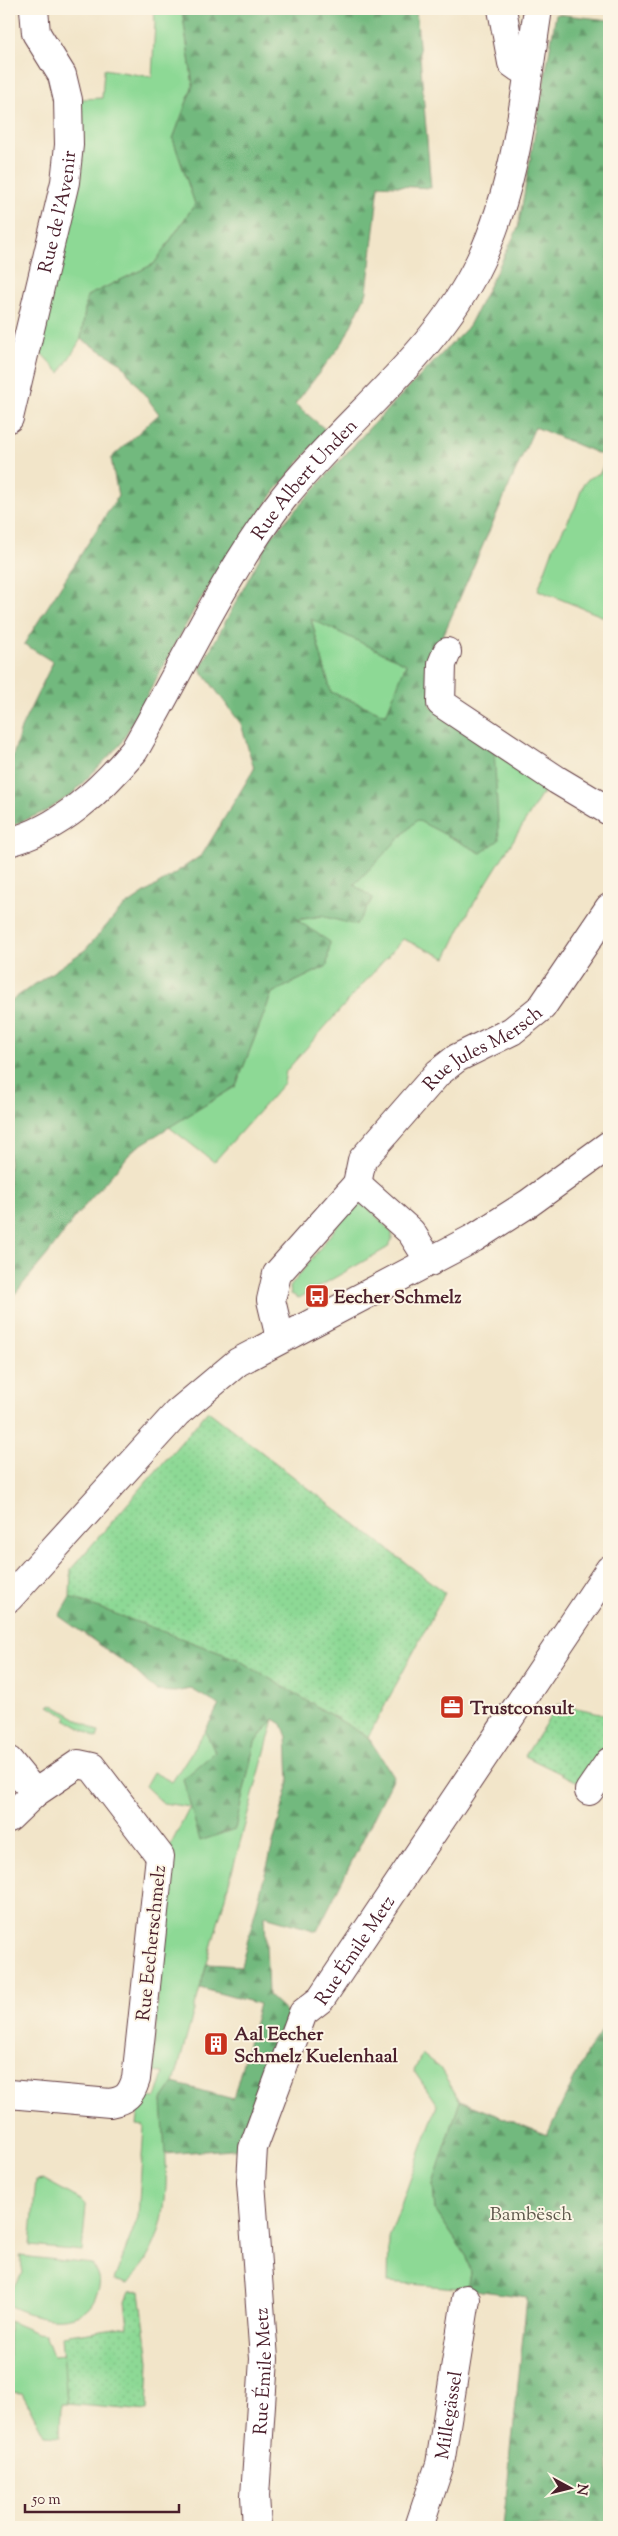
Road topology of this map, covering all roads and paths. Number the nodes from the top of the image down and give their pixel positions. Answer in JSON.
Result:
{"nodes":[{"id":1,"x":34,"y":9,"type":"edge"},
{"id":2,"x":502,"y":9,"type":"edge"},
{"id":3,"x":538,"y":9,"type":"edge"},
{"id":4,"x":529,"y":69,"type":"junction"},
{"id":5,"x":9,"y":418,"type":"edge"},
{"id":6,"x":447,"y":652,"type":"dead end"},
{"id":7,"x":609,"y":811,"type":"edge"},
{"id":8,"x":9,"y":842,"type":"edge"},
{"id":9,"x":609,"y":908,"type":"edge"},
{"id":10,"x":609,"y":1145,"type":"edge"},
{"id":11,"x":357,"y":1184,"type":"junction"},
{"id":12,"x":430,"y":1262,"type":"junction"},
{"id":13,"x":280,"y":1338,"type":"junction"},
{"id":14,"x":609,"y":1570,"type":"edge"},
{"id":15,"x":9,"y":1598,"type":"edge"},
{"id":16,"x":9,"y":1761,"type":"edge"},
{"id":17,"x":609,"y":1762,"type":"edge"},
{"id":18,"x":588,"y":1791,"type":"dead end"},
{"id":19,"x":35,"y":1793,"type":"junction"},
{"id":20,"x":9,"y":1818,"type":"edge"},
{"id":21,"x":9,"y":2094,"type":"edge"},
{"id":22,"x":466,"y":2299,"type":"dead end"},
{"id":23,"x":257,"y":2527,"type":"edge"},
{"id":24,"x":419,"y":2527,"type":"edge"}],
"edges":[{"from":1,"to":5,"type":"street","name":"Rue de l'Avenir"},
{"from":2,"to":4,"type":"street"},
{"from":3,"to":4,"type":"street","name":"Rue Albert Unden"},
{"from":4,"to":8,"type":"street","name":"Rue Albert Unden"},
{"from":6,"to":7,"type":"street"},
{"from":9,"to":11,"type":"street","name":"Rue Jules Mersch"},
{"from":10,"to":12,"type":"street"},
{"from":11,"to":12,"type":"street"},
{"from":11,"to":13,"type":"street"},
{"from":12,"to":13,"type":"street"},
{"from":13,"to":15,"type":"street"},
{"from":14,"to":23,"type":"street","name":"Rue Émile Metz"},
{"from":16,"to":19,"type":"street"},
{"from":17,"to":18,"type":"street"},
{"from":19,"to":20,"type":"street","name":"Rue Eecherschmelz"},
{"from":19,"to":21,"type":"street","name":"Rue Eecherschmelz"},
{"from":22,"to":24,"type":"street","name":"Millegässel"}]}
